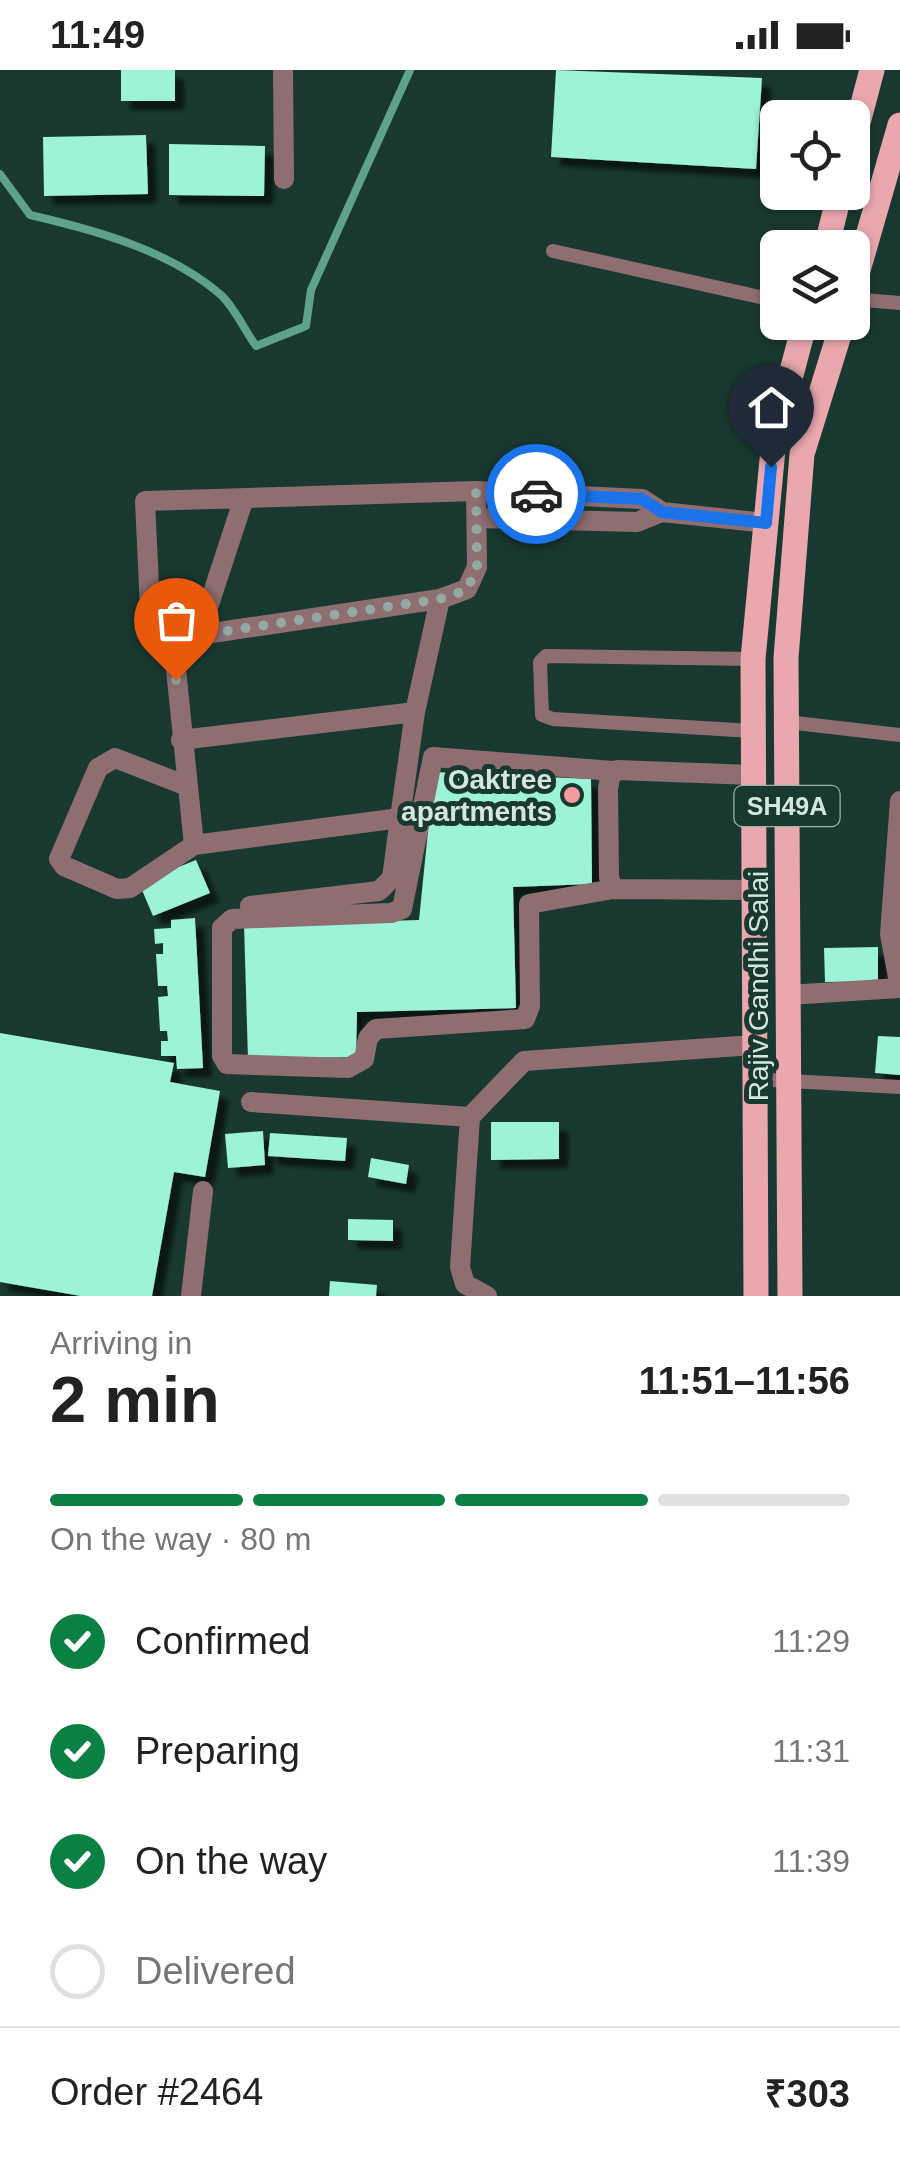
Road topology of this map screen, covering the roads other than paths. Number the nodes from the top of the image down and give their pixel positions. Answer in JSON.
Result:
{"nodes":[{"id":1,"x":283,"y":70,"type":"edge"},
{"id":2,"x":872,"y":70,"type":"edge"},
{"id":3,"x":864,"y":100,"type":"edge"},
{"id":4,"x":900,"y":125,"type":"edge"},
{"id":5,"x":284,"y":179,"type":"dead end"},
{"id":6,"x":870,"y":230,"type":"edge"},
{"id":7,"x":553,"y":251,"type":"dead end"},
{"id":8,"x":760,"y":297,"type":"edge"},
{"id":9,"x":870,"y":300,"type":"edge"},
{"id":10,"x":900,"y":303,"type":"edge"},
{"id":11,"x":801,"y":340,"type":"edge"},
{"id":12,"x":837,"y":340,"type":"edge"},
{"id":13,"x":476,"y":491,"type":"junction"},
{"id":14,"x":243,"y":501,"type":"junction"},
{"id":15,"x":662,"y":512,"type":"junction"},
{"id":16,"x":476,"y":518,"type":"junction"},
{"id":17,"x":766,"y":523,"type":"junction"},
{"id":18,"x":440,"y":599,"type":"junction"},
{"id":19,"x":199,"y":635,"type":"junction"},
{"id":20,"x":174,"y":650,"type":"junction"},
{"id":21,"x":752,"y":659,"type":"junction"},
{"id":22,"x":415,"y":712,"type":"junction"},
{"id":23,"x":787,"y":722,"type":"junction"},
{"id":24,"x":753,"y":731,"type":"junction"},
{"id":25,"x":900,"y":735,"type":"edge"},
{"id":26,"x":181,"y":740,"type":"junction"},
{"id":27,"x":613,"y":771,"type":"junction"},
{"id":28,"x":753,"y":776,"type":"junction"},
{"id":29,"x":187,"y":786,"type":"junction"},
{"id":30,"x":900,"y":801,"type":"edge"},
{"id":31,"x":400,"y":818,"type":"junction"},
{"id":32,"x":194,"y":844,"type":"junction"},
{"id":33,"x":614,"y":889,"type":"junction"},
{"id":34,"x":754,"y":890,"type":"junction"},
{"id":35,"x":233,"y":908,"type":"dead end"},
{"id":36,"x":900,"y":988,"type":"edge"},
{"id":37,"x":788,"y":994,"type":"junction"},
{"id":38,"x":754,"y":1045,"type":"junction"},
{"id":39,"x":754,"y":1079,"type":"junction"},
{"id":40,"x":788,"y":1083,"type":"junction"},
{"id":41,"x":900,"y":1087,"type":"edge"},
{"id":42,"x":251,"y":1102,"type":"dead end"},
{"id":43,"x":470,"y":1116,"type":"junction"},
{"id":44,"x":203,"y":1191,"type":"dead end"},
{"id":45,"x":191,"y":1296,"type":"edge"},
{"id":46,"x":487,"y":1296,"type":"edge"},
{"id":47,"x":756,"y":1296,"type":"edge"},
{"id":48,"x":790,"y":1296,"type":"edge"}],
"edges":[{"from":1,"to":5,"type":"street"},
{"from":2,"to":3,"type":"main road"},
{"from":4,"to":6,"type":"main road"},
{"from":7,"to":8,"type":"lane"},
{"from":9,"to":10,"type":"lane"},
{"from":11,"to":17,"type":"main road","name":"Rajiv Gandhi Salai","number":"SH49A"},
{"from":12,"to":23,"type":"main road","name":"Rajiv Gandhi Salai","number":"SH49A"},
{"from":13,"to":14,"type":"street"},
{"from":13,"to":15,"type":"street"},
{"from":13,"to":16,"type":"street"},
{"from":14,"to":19,"type":"street"},
{"from":14,"to":20,"type":"street"},
{"from":15,"to":16,"type":"street"},
{"from":15,"to":17,"type":"street"},
{"from":16,"to":18,"type":"street"},
{"from":17,"to":21,"type":"main road","name":"Rajiv Gandhi Salai","number":"SH49A"},
{"from":18,"to":19,"type":"street"},
{"from":18,"to":22,"type":"street"},
{"from":19,"to":20,"type":"street"},
{"from":20,"to":26,"type":"street"},
{"from":21,"to":24,"type":"main road","name":"Rajiv Gandhi Salai","number":"SH49A"},
{"from":21,"to":24,"type":"lane"},
{"from":22,"to":26,"type":"street"},
{"from":22,"to":31,"type":"street"},
{"from":23,"to":25,"type":"lane"},
{"from":23,"to":37,"type":"main road","name":"Rajiv Gandhi Salai","number":"SH49A"},
{"from":24,"to":28,"type":"main road","name":"Rajiv Gandhi Salai","number":"SH49A"},
{"from":26,"to":29,"type":"street"},
{"from":27,"to":28,"type":"street"},
{"from":27,"to":33,"type":"street"},
{"from":27,"to":33,"type":"street"},
{"from":28,"to":34,"type":"main road","name":"Rajiv Gandhi Salai","number":"SH49A"},
{"from":29,"to":32,"type":"street"},
{"from":29,"to":32,"type":"street"},
{"from":30,"to":36,"type":"street"},
{"from":31,"to":32,"type":"street"},
{"from":31,"to":35,"type":"street"},
{"from":33,"to":34,"type":"street"},
{"from":34,"to":38,"type":"main road","name":"Rajiv Gandhi Salai","number":"SH49A"},
{"from":36,"to":37,"type":"street"},
{"from":37,"to":40,"type":"main road","name":"Rajiv Gandhi Salai","number":"SH49A"},
{"from":38,"to":39,"type":"main road","name":"Rajiv Gandhi Salai","number":"SH49A"},
{"from":38,"to":43,"type":"street"},
{"from":39,"to":40,"type":"lane"},
{"from":39,"to":47,"type":"main road","name":"Rajiv Gandhi Salai","number":"SH49A"},
{"from":40,"to":41,"type":"lane"},
{"from":40,"to":48,"type":"main road","name":"Rajiv Gandhi Salai","number":"SH49A"},
{"from":42,"to":43,"type":"street"},
{"from":43,"to":46,"type":"street"},
{"from":44,"to":45,"type":"street"}]}
